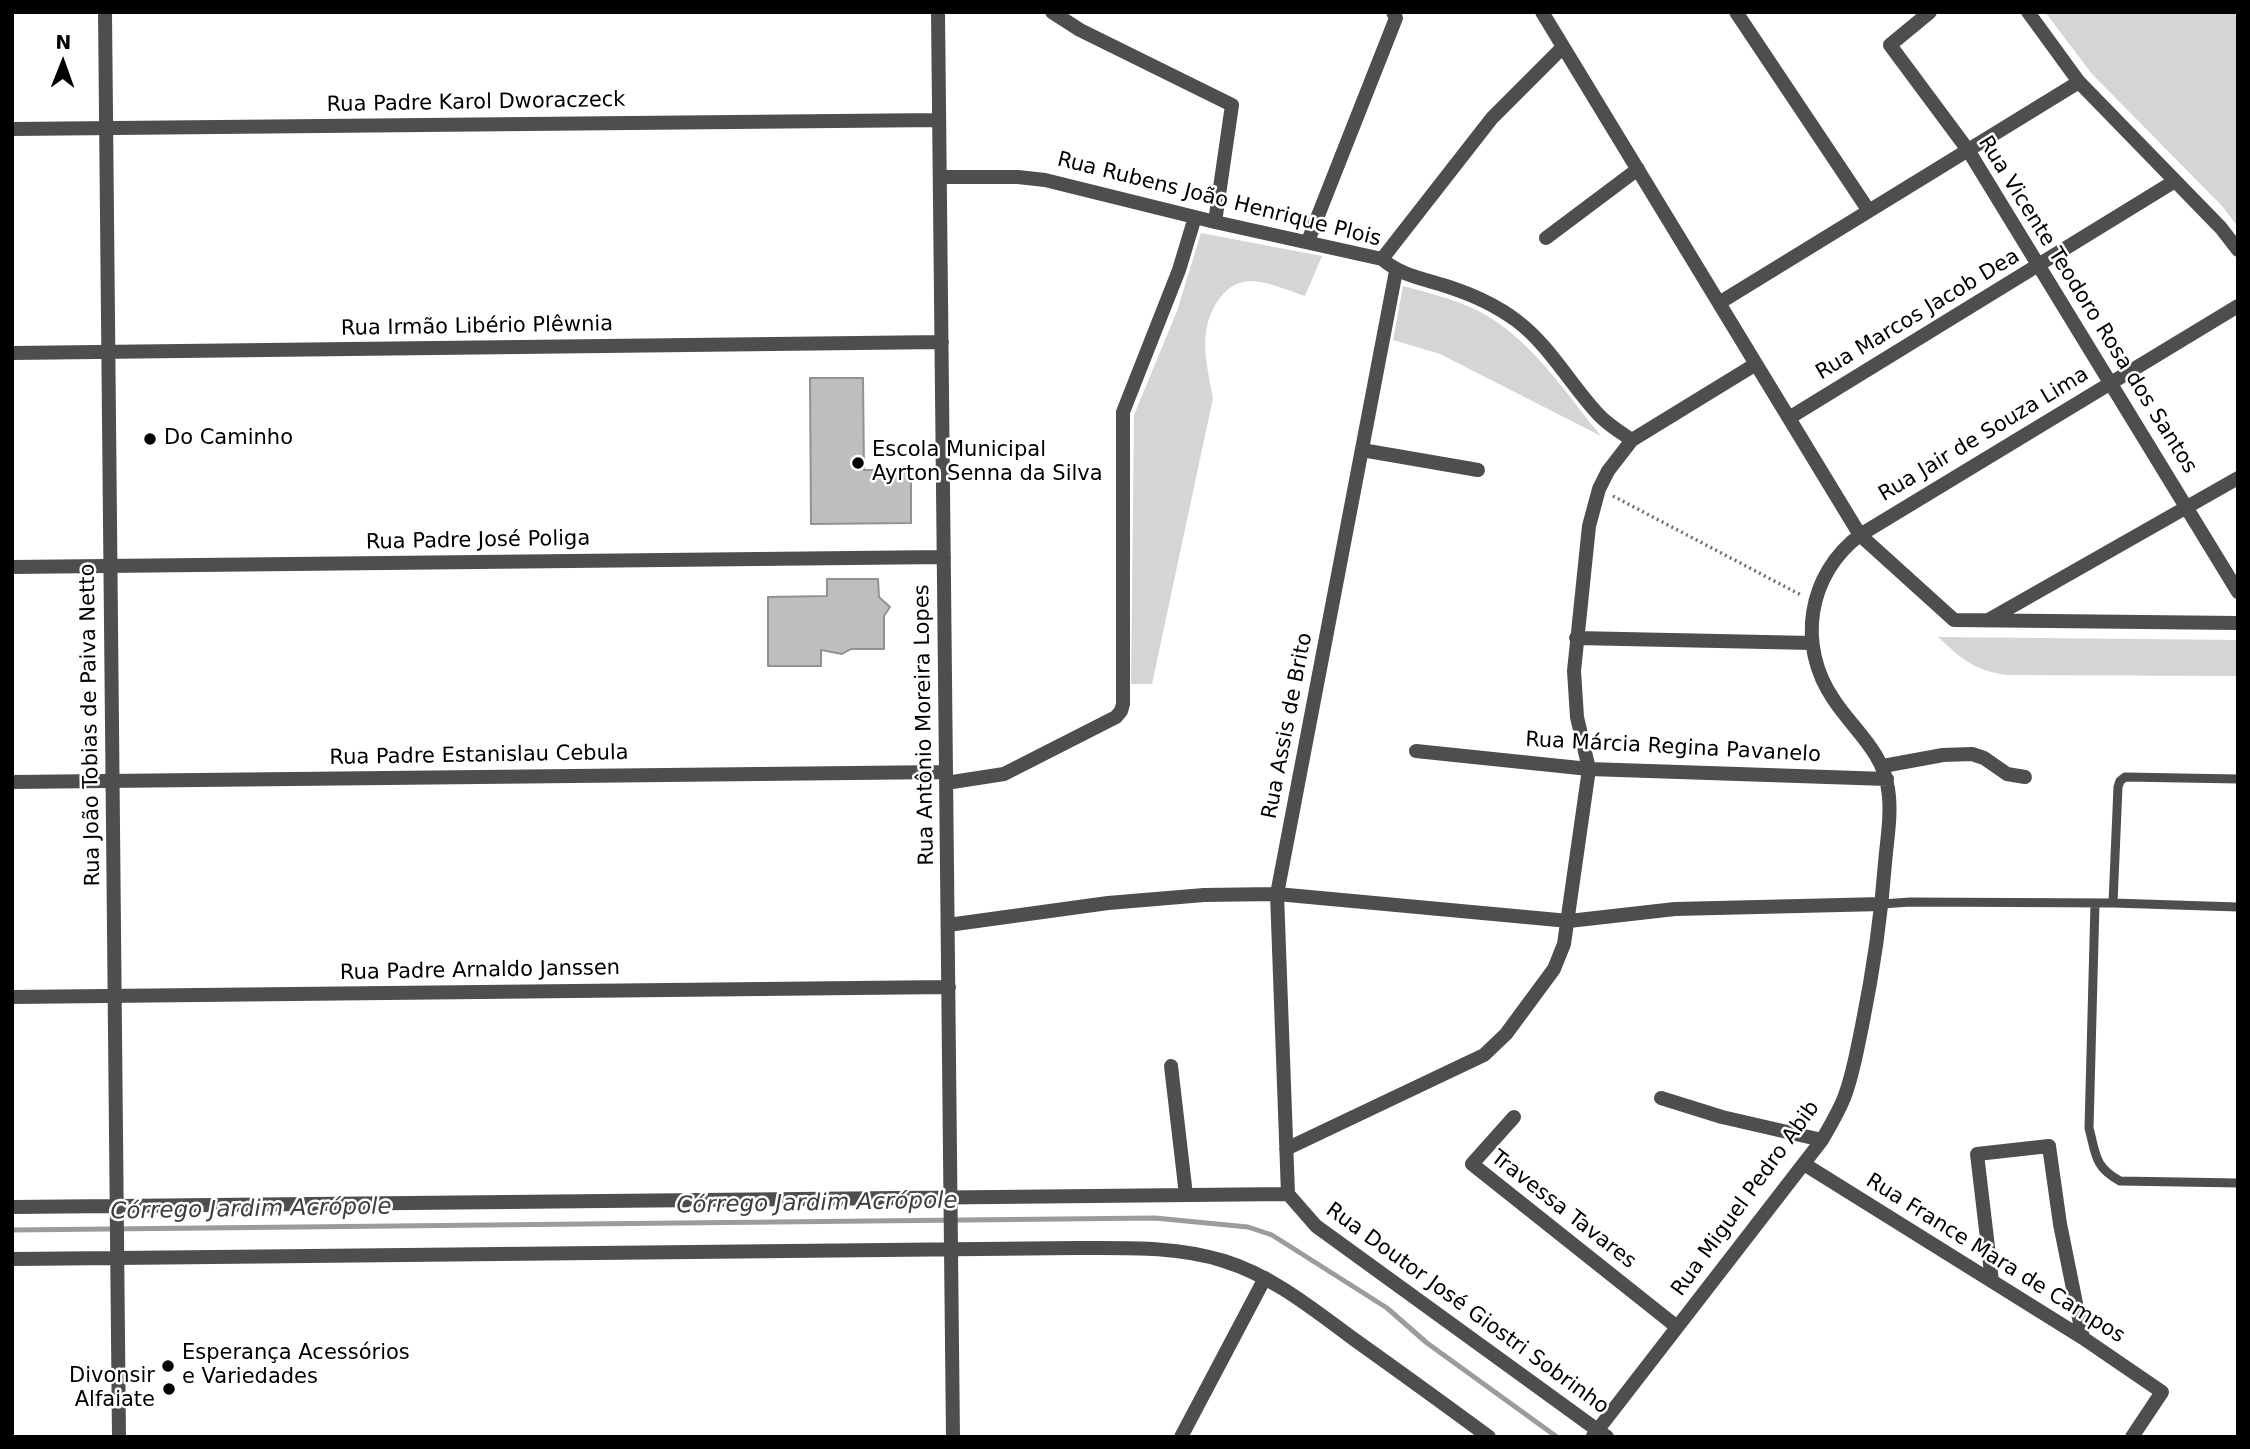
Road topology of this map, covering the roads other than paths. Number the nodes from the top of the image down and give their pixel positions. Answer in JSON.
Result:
{"nodes":[{"id":1,"x":105,"y":12,"type":"edge"},
{"id":2,"x":938,"y":12,"type":"edge"},
{"id":3,"x":1052,"y":12,"type":"edge"},
{"id":4,"x":1393,"y":12,"type":"edge"},
{"id":5,"x":1542,"y":12,"type":"edge"},
{"id":6,"x":1736,"y":12,"type":"edge"},
{"id":7,"x":1930,"y":12,"type":"edge"},
{"id":8,"x":2028,"y":12,"type":"edge"},
{"id":9,"x":1563,"y":47,"type":"junction"},
{"id":10,"x":2079,"y":82,"type":"junction"},
{"id":11,"x":939,"y":120,"type":"junction"},
{"id":12,"x":106,"y":128,"type":"junction"},
{"id":13,"x":12,"y":129,"type":"edge"},
{"id":14,"x":1968,"y":150,"type":"junction"},
{"id":15,"x":1638,"y":169,"type":"junction"},
{"id":16,"x":940,"y":177,"type":"junction"},
{"id":17,"x":2175,"y":181,"type":"junction"},
{"id":18,"x":1869,"y":211,"type":"junction"},
{"id":19,"x":1195,"y":217,"type":"junction"},
{"id":20,"x":1215,"y":222,"type":"junction"},
{"id":21,"x":1546,"y":238,"type":"dead end"},
{"id":22,"x":1308,"y":241,"type":"junction"},
{"id":23,"x":2238,"y":250,"type":"edge"},
{"id":24,"x":1382,"y":259,"type":"junction"},
{"id":25,"x":2039,"y":265,"type":"junction"},
{"id":26,"x":1396,"y":271,"type":"junction"},
{"id":27,"x":1719,"y":303,"type":"junction"},
{"id":28,"x":2238,"y":306,"type":"edge"},
{"id":29,"x":942,"y":342,"type":"junction"},
{"id":30,"x":108,"y":352,"type":"junction"},
{"id":31,"x":12,"y":353,"type":"edge"},
{"id":32,"x":1756,"y":364,"type":"junction"},
{"id":33,"x":2110,"y":383,"type":"junction"},
{"id":34,"x":1789,"y":418,"type":"junction"},
{"id":35,"x":1632,"y":440,"type":"junction"},
{"id":36,"x":1362,"y":450,"type":"junction"},
{"id":37,"x":1478,"y":470,"type":"dead end"},
{"id":38,"x":2238,"y":478,"type":"edge"},
{"id":39,"x":2187,"y":508,"type":"junction"},
{"id":40,"x":1860,"y":535,"type":"junction"},
{"id":41,"x":944,"y":557,"type":"junction"},
{"id":42,"x":110,"y":566,"type":"junction"},
{"id":43,"x":12,"y":567,"type":"edge"},
{"id":44,"x":2238,"y":592,"type":"edge"},
{"id":45,"x":1989,"y":620,"type":"junction"},
{"id":46,"x":2238,"y":623,"type":"edge"},
{"id":47,"x":1576,"y":638,"type":"junction"},
{"id":48,"x":1812,"y":643,"type":"junction"},
{"id":49,"x":1416,"y":751,"type":"dead end"},
{"id":50,"x":1589,"y":769,"type":"junction"},
{"id":51,"x":1885,"y":772,"type":"junction"},
{"id":52,"x":946,"y":777,"type":"junction"},
{"id":53,"x":2025,"y":777,"type":"dead end"},
{"id":54,"x":2238,"y":779,"type":"edge"},
{"id":55,"x":112,"y":781,"type":"junction"},
{"id":56,"x":12,"y":782,"type":"edge"},
{"id":57,"x":1277,"y":894,"type":"junction"},
{"id":58,"x":2095,"y":903,"type":"junction"},
{"id":59,"x":2113,"y":903,"type":"junction"},
{"id":60,"x":1882,"y":904,"type":"junction"},
{"id":61,"x":2238,"y":907,"type":"edge"},
{"id":62,"x":1569,"y":921,"type":"junction"},
{"id":63,"x":948,"y":925,"type":"junction"},
{"id":64,"x":948,"y":987,"type":"junction"},
{"id":65,"x":114,"y":996,"type":"junction"},
{"id":66,"x":12,"y":997,"type":"edge"},
{"id":67,"x":1171,"y":1066,"type":"dead end"},
{"id":68,"x":1661,"y":1098,"type":"dead end"},
{"id":69,"x":1514,"y":1117,"type":"dead end"},
{"id":70,"x":1822,"y":1140,"type":"junction"},
{"id":71,"x":1286,"y":1149,"type":"junction"},
{"id":72,"x":1804,"y":1164,"type":"junction"},
{"id":73,"x":2238,"y":1183,"type":"edge"},
{"id":74,"x":1288,"y":1194,"type":"junction"},
{"id":75,"x":1186,"y":1195,"type":"junction"},
{"id":76,"x":951,"y":1197,"type":"junction"},
{"id":77,"x":116,"y":1206,"type":"junction"},
{"id":78,"x":12,"y":1207,"type":"edge"},
{"id":79,"x":951,"y":1250,"type":"junction"},
{"id":80,"x":117,"y":1258,"type":"junction"},
{"id":81,"x":12,"y":1259,"type":"edge"},
{"id":82,"x":1265,"y":1278,"type":"junction"},
{"id":83,"x":1992,"y":1281,"type":"junction"},
{"id":84,"x":1677,"y":1327,"type":"junction"},
{"id":85,"x":2082,"y":1338,"type":"junction"},
{"id":86,"x":1599,"y":1435,"type":"edge"},
{"id":87,"x":119,"y":1437,"type":"edge"},
{"id":88,"x":953,"y":1437,"type":"edge"},
{"id":89,"x":1181,"y":1437,"type":"edge"},
{"id":90,"x":1489,"y":1437,"type":"edge"},
{"id":91,"x":2132,"y":1437,"type":"edge"}],
"edges":[{"from":1,"to":12,"type":"street","name":"Rua João Tobias de Paiva Netto"},
{"from":2,"to":11,"type":"street","name":"Rua Antônio Moreira Lopes"},
{"from":3,"to":20,"type":"street"},
{"from":4,"to":22,"type":"street"},
{"from":5,"to":9,"type":"street"},
{"from":6,"to":18,"type":"street"},
{"from":7,"to":14,"type":"street","name":"Rua Vicente Teodoro Rosa dos Santos"},
{"from":8,"to":10,"type":"street"},
{"from":9,"to":15,"type":"street"},
{"from":9,"to":24,"type":"street"},
{"from":10,"to":14,"type":"street"},
{"from":10,"to":17,"type":"street"},
{"from":11,"to":12,"type":"street","name":"Rua Padre Karol Dworaczeck"},
{"from":11,"to":16,"type":"street","name":"Rua Antônio Moreira Lopes"},
{"from":12,"to":13,"type":"street","name":"Rua Padre Karol Dworaczeck"},
{"from":12,"to":30,"type":"street","name":"Rua João Tobias de Paiva Netto"},
{"from":14,"to":18,"type":"street"},
{"from":14,"to":25,"type":"street","name":"Rua Vicente Teodoro Rosa dos Santos"},
{"from":15,"to":21,"type":"street"},
{"from":15,"to":27,"type":"street"},
{"from":16,"to":19,"type":"street","name":"Rua Rubens João Henrique Plois"},
{"from":16,"to":29,"type":"street","name":"Rua Antônio Moreira Lopes"},
{"from":17,"to":23,"type":"street"},
{"from":17,"to":25,"type":"street","name":"Rua Marcos Jacob Dea"},
{"from":18,"to":27,"type":"street"},
{"from":19,"to":20,"type":"street","name":"Rua Rubens João Henrique Plois"},
{"from":19,"to":52,"type":"street","name":"Rua Padre Estanislau Cebula"},
{"from":20,"to":22,"type":"street","name":"Rua Rubens João Henrique Plois"},
{"from":22,"to":24,"type":"street","name":"Rua Rubens João Henrique Plois"},
{"from":24,"to":26,"type":"street","name":"Rua Rubens João Henrique Plois"},
{"from":25,"to":33,"type":"street","name":"Rua Vicente Teodoro Rosa dos Santos"},
{"from":25,"to":34,"type":"street","name":"Rua Marcos Jacob Dea"},
{"from":26,"to":35,"type":"street","name":"Rua Rubens João Henrique Plois"},
{"from":26,"to":36,"type":"street","name":"Rua Assis de Brito"},
{"from":27,"to":32,"type":"street"},
{"from":28,"to":33,"type":"street","name":"Rua Jair de Souza Lima"},
{"from":29,"to":30,"type":"street","name":"Rua Irmão Libério Plêwnia"},
{"from":29,"to":41,"type":"street","name":"Rua Antônio Moreira Lopes"},
{"from":30,"to":31,"type":"street","name":"Rua Irmão Libério Plêwnia"},
{"from":30,"to":42,"type":"street","name":"Rua João Tobias de Paiva Netto"},
{"from":32,"to":34,"type":"street"},
{"from":32,"to":35,"type":"street"},
{"from":33,"to":39,"type":"street","name":"Rua Vicente Teodoro Rosa dos Santos"},
{"from":33,"to":40,"type":"street","name":"Rua Jair de Souza Lima"},
{"from":34,"to":40,"type":"street"},
{"from":35,"to":47,"type":"street"},
{"from":36,"to":37,"type":"street"},
{"from":36,"to":57,"type":"street","name":"Rua Assis de Brito"},
{"from":38,"to":39,"type":"street"},
{"from":39,"to":44,"type":"street","name":"Rua Vicente Teodoro Rosa dos Santos"},
{"from":39,"to":45,"type":"street"},
{"from":40,"to":45,"type":"street"},
{"from":40,"to":48,"type":"street"},
{"from":41,"to":42,"type":"street","name":"Rua Padre José Poliga"},
{"from":41,"to":52,"type":"street","name":"Rua Antônio Moreira Lopes"},
{"from":42,"to":43,"type":"street","name":"Rua Padre José Poliga"},
{"from":42,"to":55,"type":"street","name":"Rua João Tobias de Paiva Netto"},
{"from":45,"to":46,"type":"street"},
{"from":47,"to":48,"type":"street"},
{"from":47,"to":50,"type":"street"},
{"from":48,"to":51,"type":"street"},
{"from":49,"to":50,"type":"street","name":"Rua Márcia Regina Pavanelo"},
{"from":50,"to":51,"type":"street","name":"Rua Márcia Regina Pavanelo"},
{"from":50,"to":62,"type":"street"},
{"from":51,"to":53,"type":"street","name":"Rua Márcia Regina Pavanelo"},
{"from":51,"to":60,"type":"street","name":"Rua Miguel Pedro Abib"},
{"from":52,"to":55,"type":"street","name":"Rua Padre Estanislau Cebula"},
{"from":52,"to":63,"type":"street","name":"Rua Antônio Moreira Lopes"},
{"from":54,"to":59,"type":"lane"},
{"from":55,"to":56,"type":"street","name":"Rua Padre Estanislau Cebula"},
{"from":55,"to":65,"type":"street","name":"Rua João Tobias de Paiva Netto"},
{"from":57,"to":62,"type":"street"},
{"from":57,"to":63,"type":"street"},
{"from":57,"to":71,"type":"street","name":"Rua Assis de Brito"},
{"from":58,"to":59,"type":"lane"},
{"from":58,"to":60,"type":"lane"},
{"from":58,"to":73,"type":"lane"},
{"from":59,"to":61,"type":"lane"},
{"from":60,"to":62,"type":"street"},
{"from":60,"to":70,"type":"street","name":"Rua Miguel Pedro Abib"},
{"from":62,"to":71,"type":"street"},
{"from":63,"to":64,"type":"street","name":"Rua Antônio Moreira Lopes"},
{"from":64,"to":65,"type":"street","name":"Rua Padre Arnaldo Janssen"},
{"from":64,"to":76,"type":"street","name":"Rua Antônio Moreira Lopes"},
{"from":65,"to":66,"type":"street","name":"Rua Padre Arnaldo Janssen"},
{"from":65,"to":77,"type":"street","name":"Rua João Tobias de Paiva Netto"},
{"from":67,"to":75,"type":"street"},
{"from":68,"to":70,"type":"street"},
{"from":69,"to":84,"type":"street","name":"Travessa Tavares"},
{"from":70,"to":72,"type":"street","name":"Rua Miguel Pedro Abib"},
{"from":71,"to":74,"type":"street","name":"Rua Assis de Brito"},
{"from":72,"to":83,"type":"street","name":"Rua France Mara de Campos"},
{"from":72,"to":84,"type":"street","name":"Rua Miguel Pedro Abib"},
{"from":74,"to":75,"type":"street"},
{"from":74,"to":86,"type":"street","name":"Rua Doutor José Giostri Sobrinho"},
{"from":75,"to":76,"type":"street"},
{"from":76,"to":77,"type":"street"},
{"from":76,"to":79,"type":"street","name":"Rua Antônio Moreira Lopes"},
{"from":77,"to":78,"type":"street"},
{"from":77,"to":80,"type":"street","name":"Rua João Tobias de Paiva Netto"},
{"from":79,"to":80,"type":"street"},
{"from":79,"to":82,"type":"street"},
{"from":79,"to":88,"type":"street","name":"Rua Antônio Moreira Lopes"},
{"from":80,"to":81,"type":"street"},
{"from":80,"to":87,"type":"street","name":"Rua João Tobias de Paiva Netto"},
{"from":82,"to":89,"type":"street"},
{"from":82,"to":90,"type":"street"},
{"from":83,"to":85,"type":"street","name":"Rua France Mara de Campos"},
{"from":83,"to":85,"type":"street"},
{"from":84,"to":86,"type":"street","name":"Rua Miguel Pedro Abib"},
{"from":85,"to":91,"type":"street","name":"Rua France Mara de Campos"}]}
